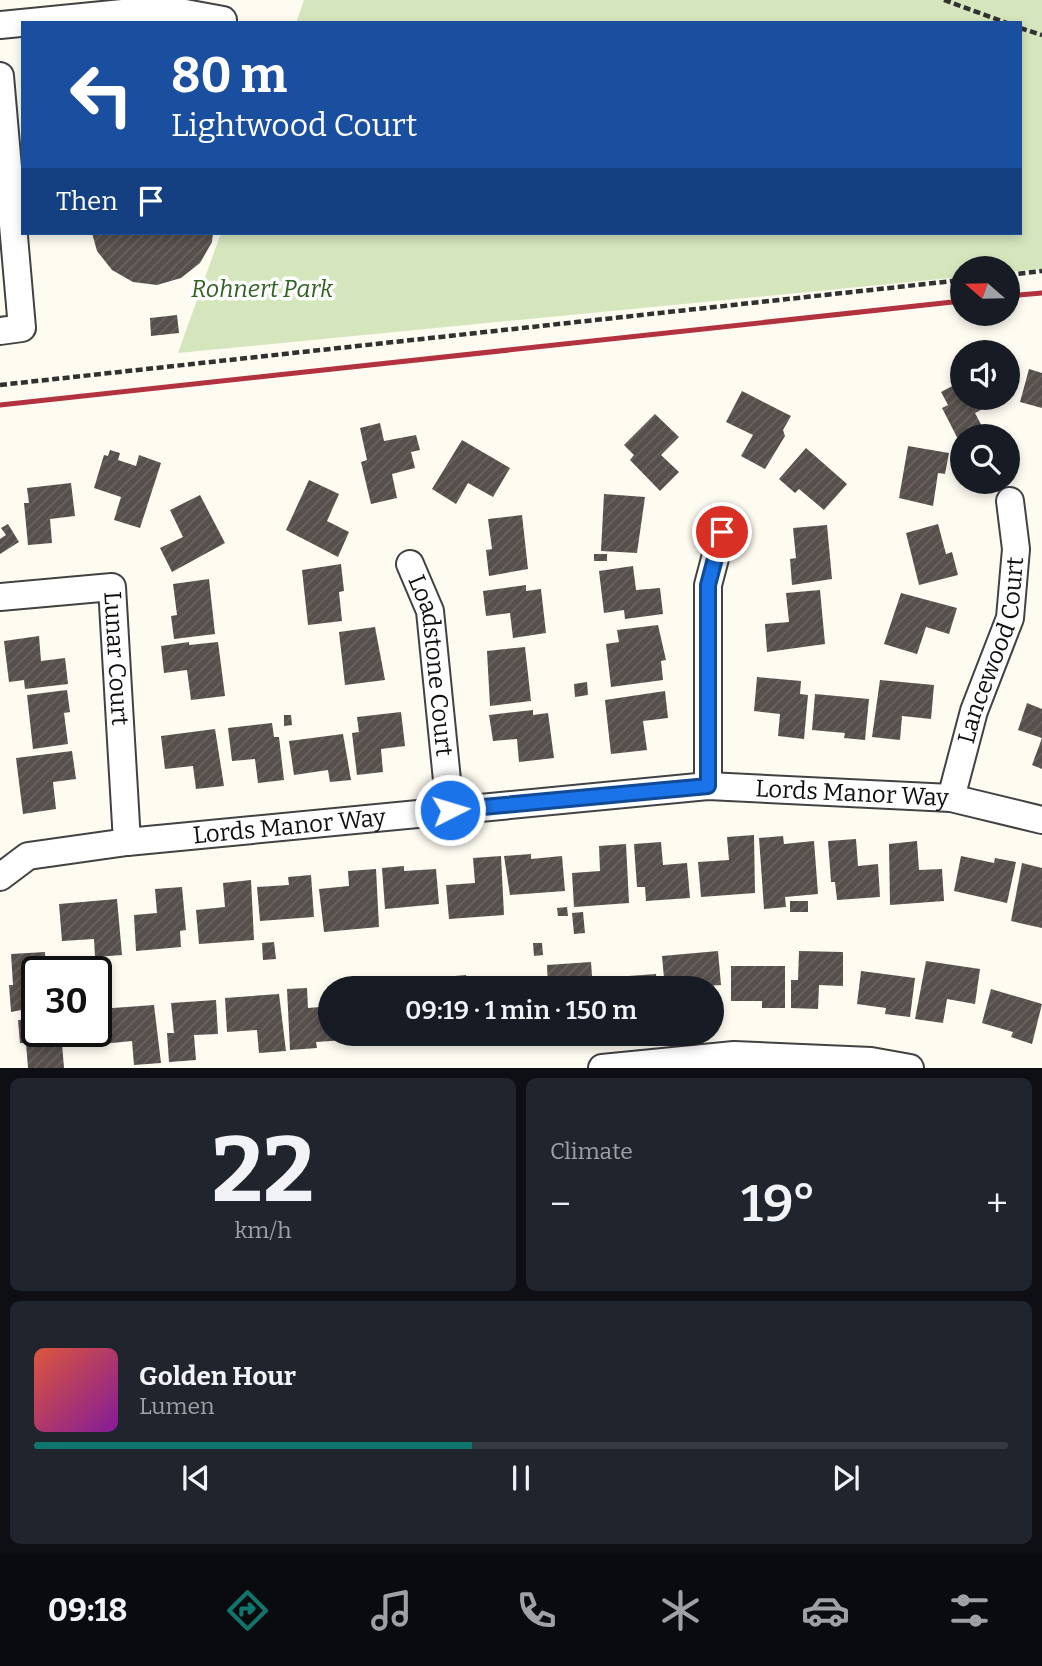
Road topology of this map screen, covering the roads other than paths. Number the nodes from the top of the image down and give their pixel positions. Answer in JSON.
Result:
{"nodes":[{"id":1,"x":223,"y":20,"type":"dead end"},
{"id":2,"x":41,"y":21,"type":"edge"},
{"id":3,"x":21,"y":23,"type":"edge"},
{"id":4,"x":0,"y":25,"type":"edge"},
{"id":5,"x":0,"y":76,"type":"edge"},
{"id":6,"x":11,"y":329,"type":"edge"},
{"id":7,"x":1010,"y":500,"type":"dead end"},
{"id":8,"x":722,"y":532,"type":"dead end"},
{"id":9,"x":410,"y":564,"type":"dead end"},
{"id":10,"x":0,"y":597,"type":"edge"},
{"id":11,"x":708,"y":786,"type":"junction"},
{"id":12,"x":951,"y":798,"type":"junction"},
{"id":13,"x":450,"y":810,"type":"junction"},
{"id":14,"x":1042,"y":820,"type":"edge"},
{"id":15,"x":127,"y":842,"type":"junction"},
{"id":16,"x":0,"y":877,"type":"edge"},
{"id":17,"x":602,"y":1068,"type":"edge"},
{"id":18,"x":909,"y":1068,"type":"edge"}],
"edges":[{"from":1,"to":2,"type":"street"},
{"from":3,"to":4,"type":"street"},
{"from":5,"to":6,"type":"street"},
{"from":7,"to":12,"type":"street","name":"Lancewood Court"},
{"from":8,"to":11,"type":"street"},
{"from":9,"to":13,"type":"street","name":"Loadstone Court"},
{"from":10,"to":15,"type":"street","name":"Lunar Court"},
{"from":11,"to":12,"type":"street","name":"Lords Manor Way"},
{"from":11,"to":13,"type":"street","name":"Lords Manor Way"},
{"from":12,"to":14,"type":"street","name":"Lords Manor Way"},
{"from":13,"to":15,"type":"street","name":"Lords Manor Way"},
{"from":15,"to":16,"type":"street","name":"Lords Manor Way"},
{"from":17,"to":18,"type":"street"}]}
